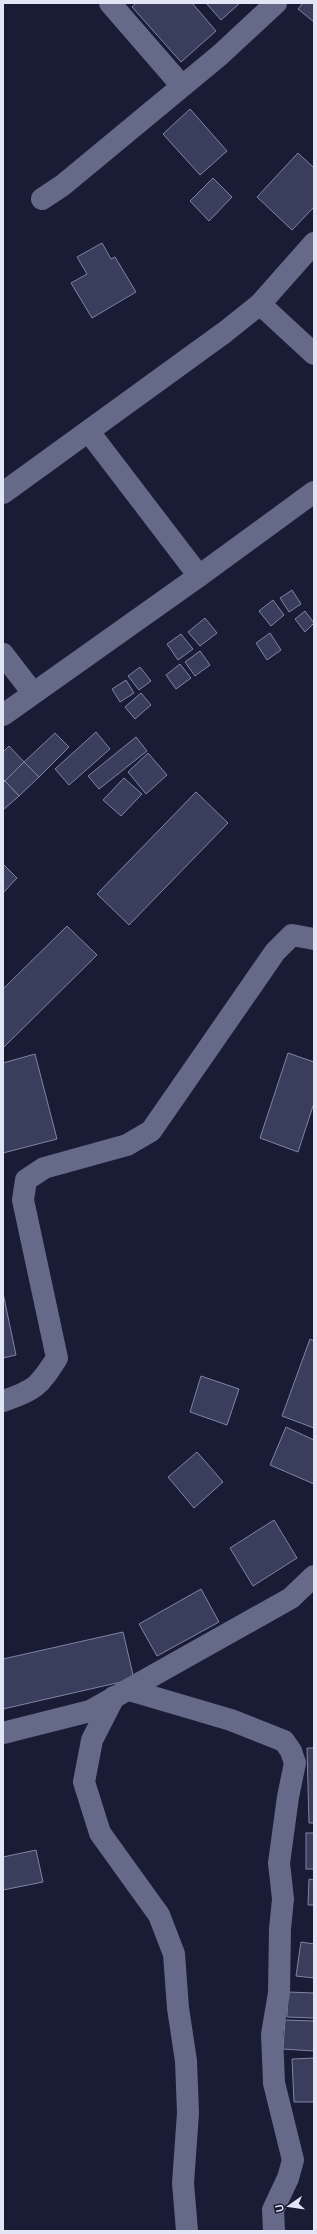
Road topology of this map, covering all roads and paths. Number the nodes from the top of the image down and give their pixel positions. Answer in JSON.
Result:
{"nodes":[{"id":1,"x":110,"y":3,"type":"edge"},
{"id":2,"x":276,"y":3,"type":"edge"},
{"id":3,"x":182,"y":86,"type":"junction"},
{"id":4,"x":42,"y":199,"type":"dead end"},
{"id":5,"x":314,"y":243,"type":"edge"},
{"id":6,"x":260,"y":304,"type":"junction"},
{"id":7,"x":314,"y":354,"type":"edge"},
{"id":8,"x":89,"y":432,"type":"junction"},
{"id":9,"x":314,"y":492,"type":"edge"},
{"id":10,"x":3,"y":493,"type":"edge"},
{"id":11,"x":199,"y":576,"type":"junction"},
{"id":12,"x":3,"y":654,"type":"edge"},
{"id":13,"x":33,"y":693,"type":"junction"},
{"id":14,"x":3,"y":715,"type":"edge"},
{"id":15,"x":314,"y":939,"type":"edge"},
{"id":16,"x":3,"y":1401,"type":"edge"},
{"id":17,"x":314,"y":1576,"type":"edge"},
{"id":18,"x":122,"y":1693,"type":"junction"},
{"id":19,"x":3,"y":1733,"type":"edge"},
{"id":20,"x":186,"y":2231,"type":"edge"},
{"id":21,"x":274,"y":2231,"type":"edge"}],
"edges":[{"from":1,"to":3,"type":"street"},
{"from":2,"to":3,"type":"street"},
{"from":3,"to":4,"type":"street"},
{"from":5,"to":6,"type":"street"},
{"from":6,"to":7,"type":"street"},
{"from":6,"to":8,"type":"street"},
{"from":8,"to":10,"type":"street"},
{"from":8,"to":11,"type":"street"},
{"from":9,"to":11,"type":"street"},
{"from":11,"to":13,"type":"street"},
{"from":12,"to":13,"type":"street"},
{"from":13,"to":14,"type":"street"},
{"from":15,"to":16,"type":"street"},
{"from":17,"to":18,"type":"street"},
{"from":18,"to":19,"type":"street"},
{"from":18,"to":20,"type":"street"},
{"from":18,"to":21,"type":"street"}]}
